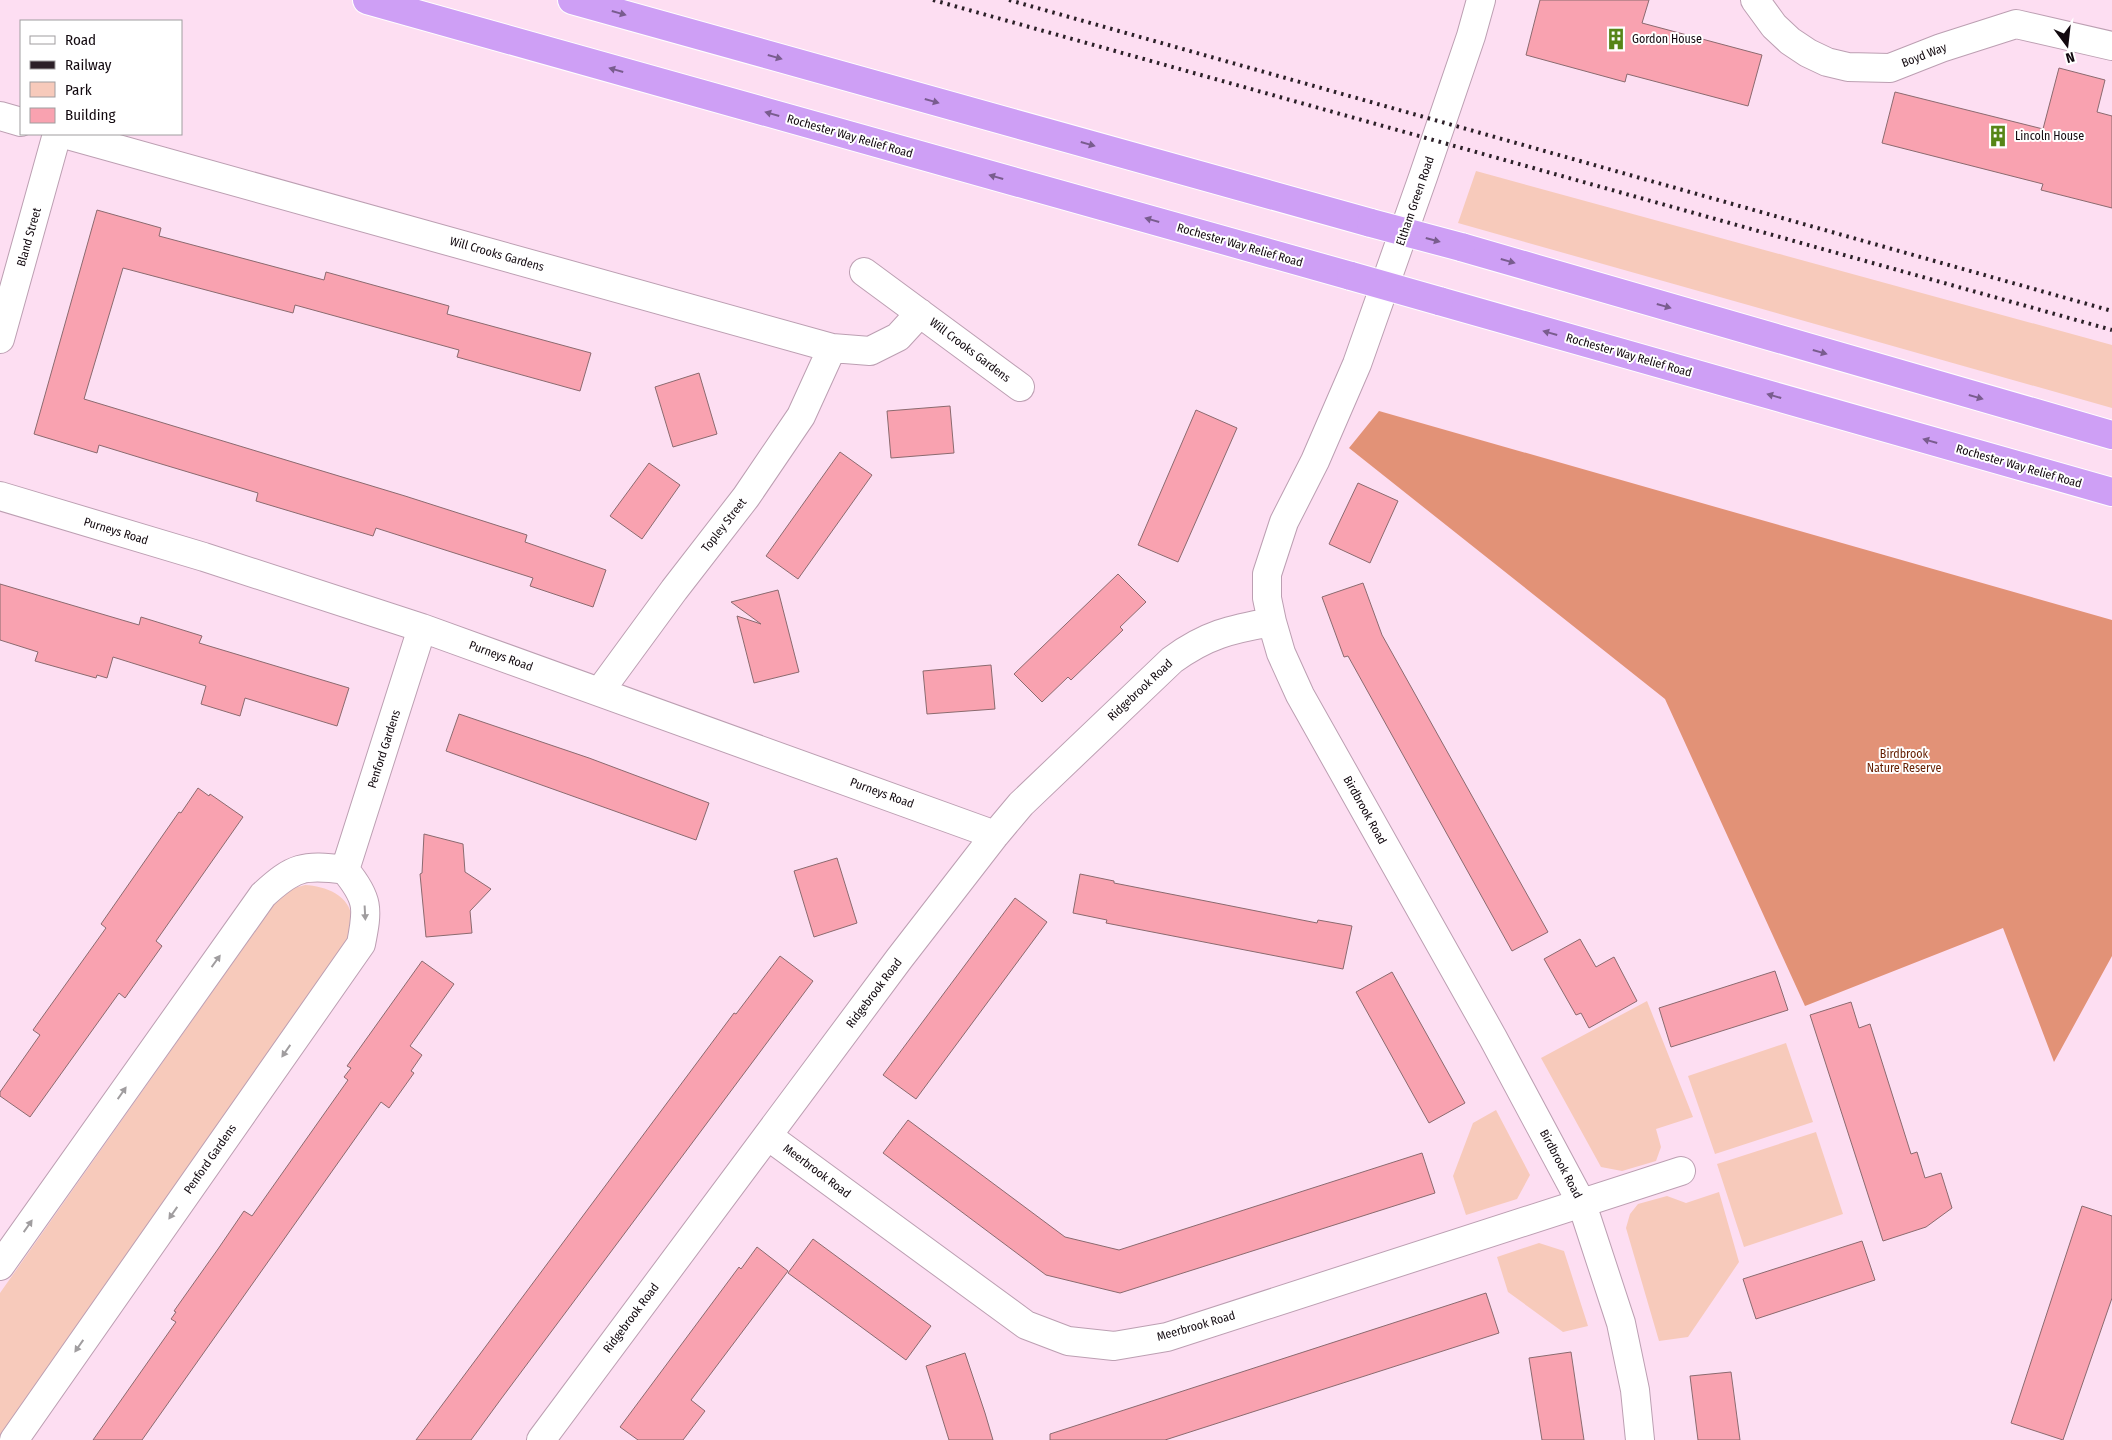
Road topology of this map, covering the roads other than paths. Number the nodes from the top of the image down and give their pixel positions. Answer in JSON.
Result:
{"nodes":[{"id":1,"x":367,"y":0,"type":"edge"},
{"id":2,"x":572,"y":0,"type":"edge"},
{"id":3,"x":1481,"y":0,"type":"edge"},
{"id":4,"x":1755,"y":0,"type":"edge"},
{"id":5,"x":2112,"y":46,"type":"edge"},
{"id":6,"x":0,"y":116,"type":"edge"},
{"id":7,"x":20,"y":122,"type":"edge"},
{"id":8,"x":57,"y":135,"type":"edge"},
{"id":9,"x":68,"y":135,"type":"edge"},
{"id":10,"x":864,"y":272,"type":"dead end"},
{"id":11,"x":920,"y":313,"type":"junction"},
{"id":12,"x":0,"y":339,"type":"edge"},
{"id":13,"x":832,"y":348,"type":"junction"},
{"id":14,"x":1020,"y":387,"type":"dead end"},
{"id":15,"x":1341,"y":399,"type":"joint"},
{"id":16,"x":2112,"y":435,"type":"edge"},
{"id":17,"x":2112,"y":492,"type":"edge"},
{"id":18,"x":0,"y":496,"type":"edge"},
{"id":19,"x":1272,"y":622,"type":"junction"},
{"id":20,"x":422,"y":628,"type":"junction"},
{"id":21,"x":600,"y":691,"type":"junction"},
{"id":22,"x":995,"y":835,"type":"junction"},
{"id":23,"x":345,"y":870,"type":"junction"},
{"id":24,"x":768,"y":1136,"type":"junction"},
{"id":25,"x":1681,"y":1172,"type":"dead end"},
{"id":26,"x":1582,"y":1204,"type":"junction"},
{"id":27,"x":0,"y":1266,"type":"edge"},
{"id":28,"x":550,"y":1437,"type":"edge"},
{"id":29,"x":14,"y":1440,"type":"edge"},
{"id":30,"x":1640,"y":1440,"type":"edge"}],
"edges":[{"from":17,"to":1,"type":"highway","name":"Rochester Way Relief Road","one_way":true,"bridge":true},
{"from":2,"to":16,"type":"highway","one_way":true,"bridge":true},
{"from":3,"to":15,"type":"street","name":"Eltham Green Road"},
{"from":4,"to":5,"type":"street","name":"Boyd Way"},
{"from":6,"to":7,"type":"street"},
{"from":8,"to":12,"type":"street","name":"Bland Street"},
{"from":9,"to":13,"type":"street","name":"Will Crooks Gardens"},
{"from":10,"to":11,"type":"street","name":"Will Crooks Gardens"},
{"from":11,"to":13,"type":"street","name":"Will Crooks Gardens"},
{"from":11,"to":14,"type":"street","name":"Will Crooks Gardens"},
{"from":13,"to":21,"type":"street","name":"Topley Street"},
{"from":15,"to":19,"type":"street","name":"Birdbrook Road"},
{"from":18,"to":20,"type":"street","name":"Purneys Road"},
{"from":19,"to":22,"type":"street","name":"Ridgebrook Road"},
{"from":19,"to":26,"type":"street","name":"Birdbrook Road"},
{"from":20,"to":21,"type":"street","name":"Purneys Road"},
{"from":20,"to":23,"type":"street","name":"Penford Gardens"},
{"from":21,"to":22,"type":"street","name":"Purneys Road"},
{"from":22,"to":24,"type":"street","name":"Ridgebrook Road"},
{"from":27,"to":23,"type":"street","one_way":true},
{"from":23,"to":29,"type":"street","name":"Penford Gardens","one_way":true},
{"from":24,"to":26,"type":"street","name":"Meerbrook Road"},
{"from":24,"to":28,"type":"street","name":"Ridgebrook Road"},
{"from":25,"to":26,"type":"street","name":"Birdbrook Road"},
{"from":26,"to":30,"type":"street","name":"Birdbrook Road"}]}
